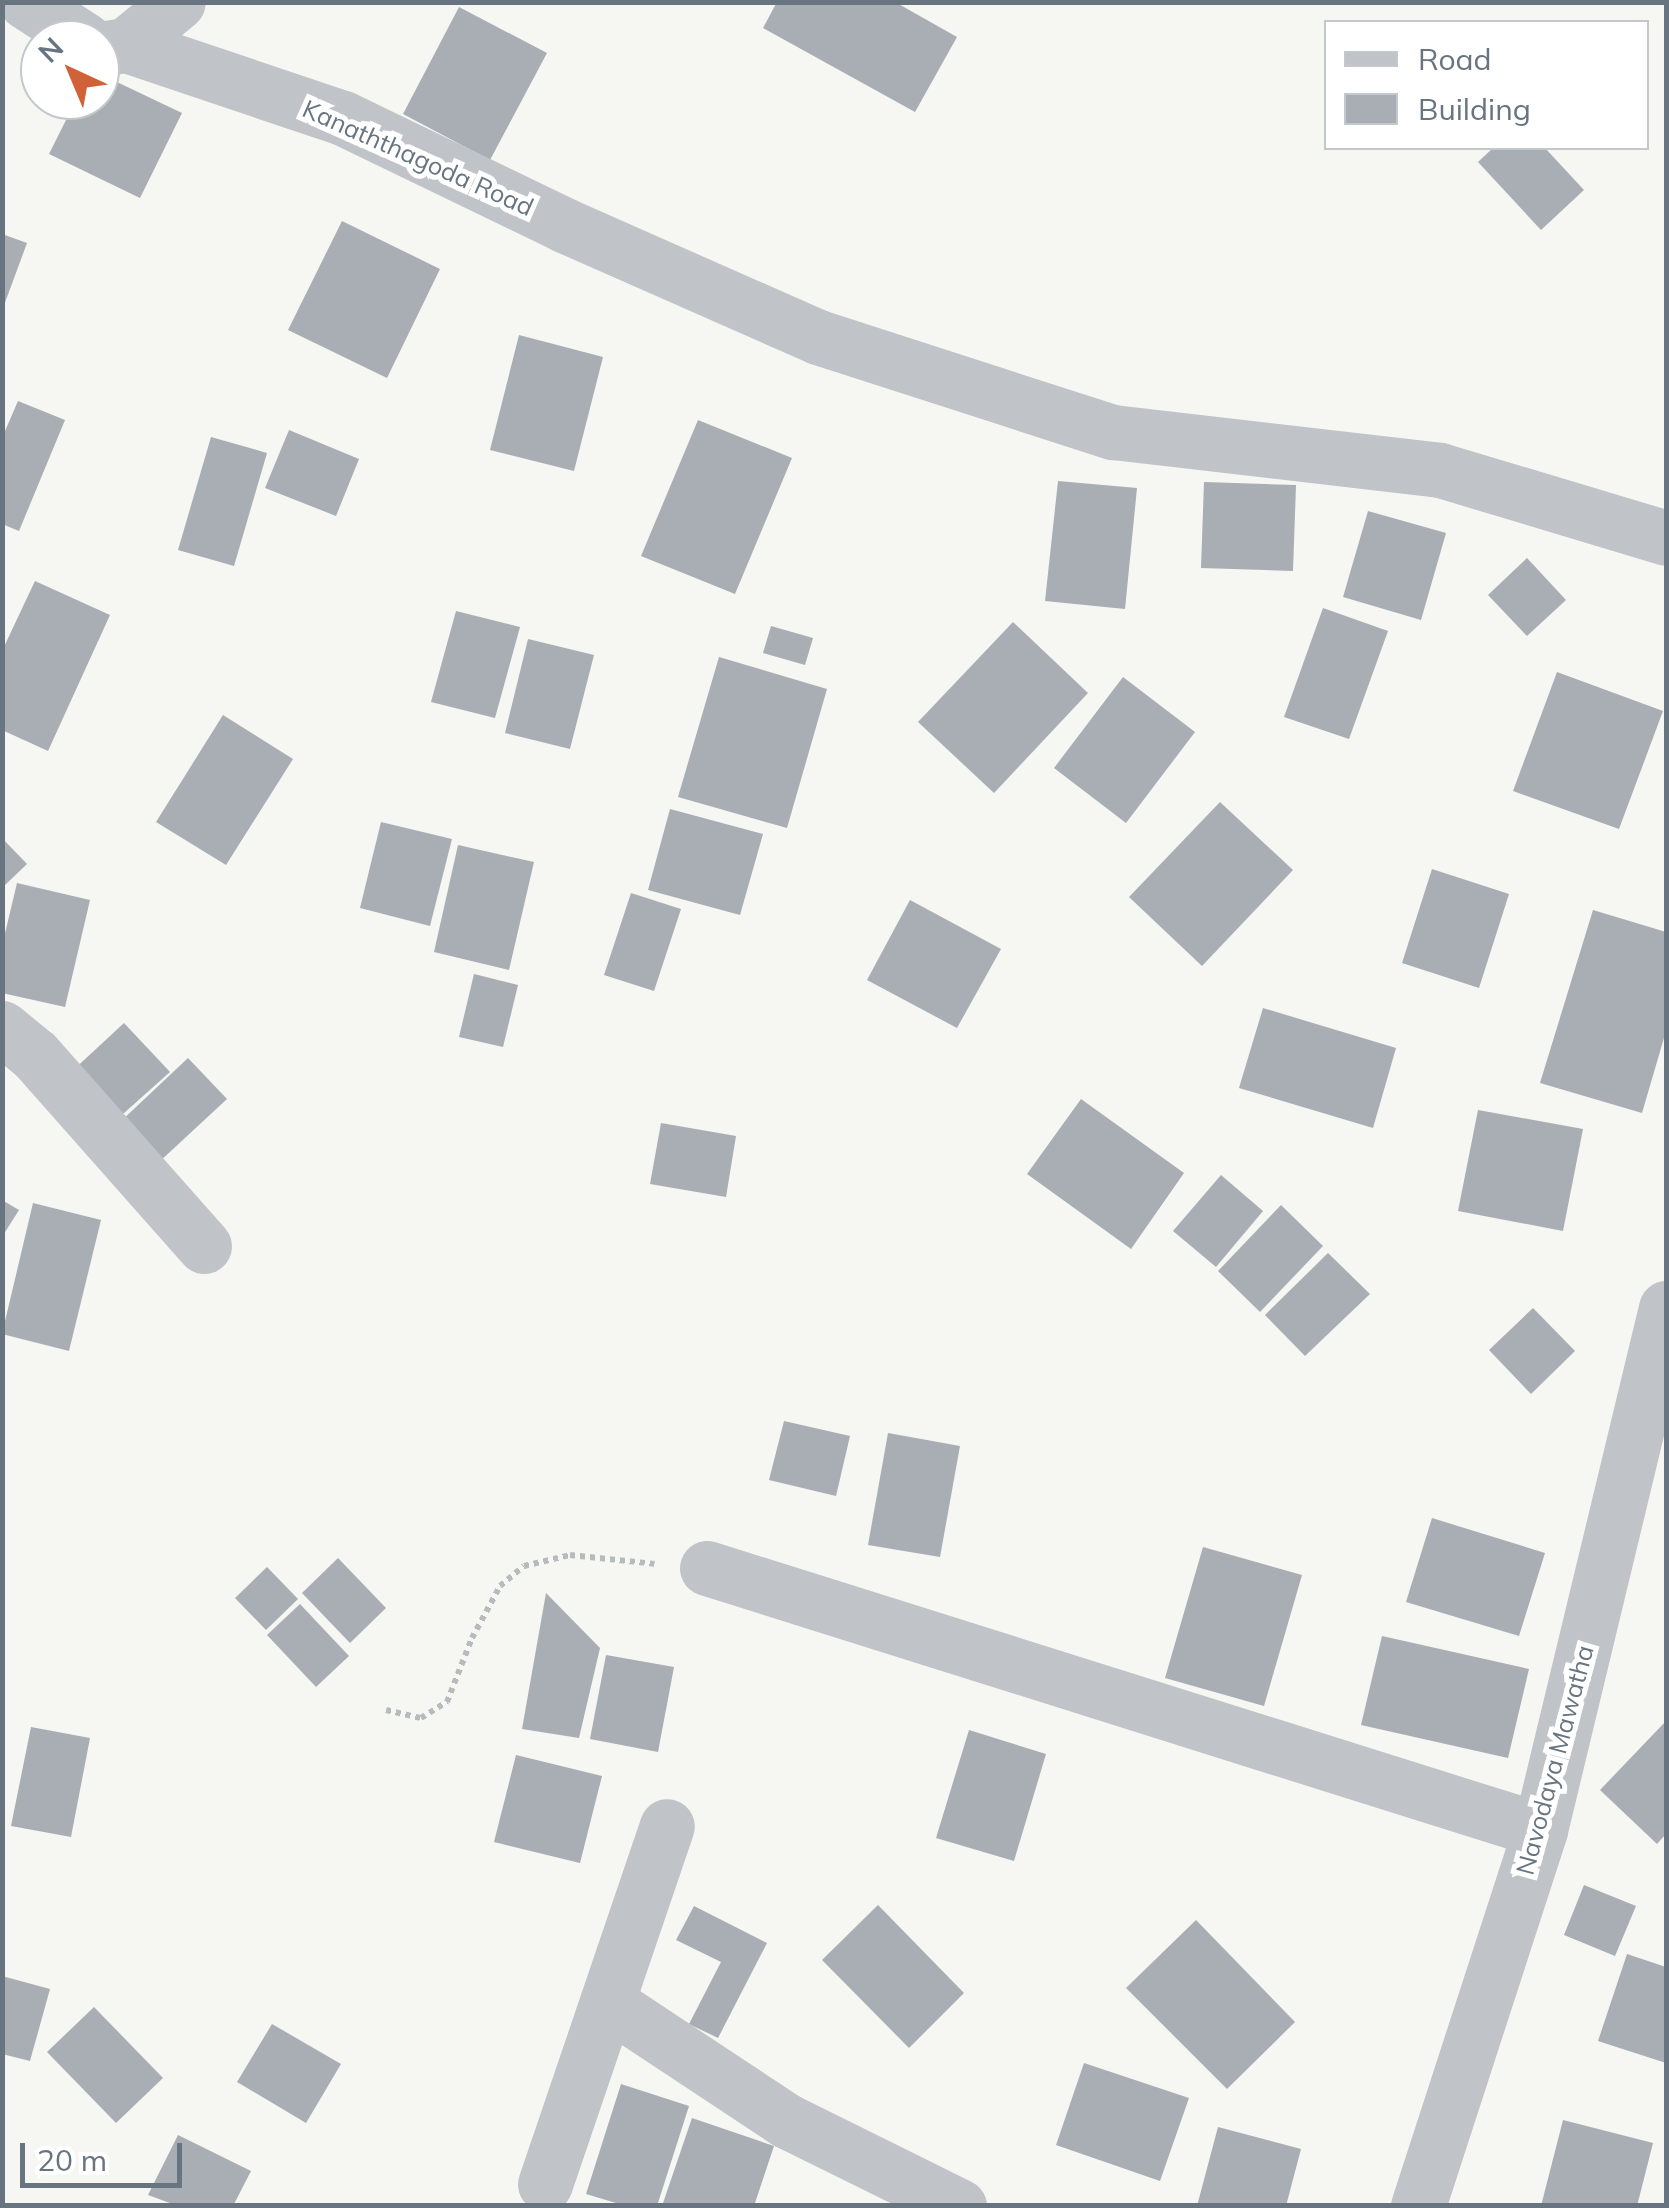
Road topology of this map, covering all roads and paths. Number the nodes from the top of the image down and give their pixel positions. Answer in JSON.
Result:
{"nodes":[{"id":1,"x":26,"y":2,"type":"edge"},
{"id":2,"x":178,"y":2,"type":"edge"},
{"id":3,"x":59,"y":20,"type":"edge"},
{"id":4,"x":120,"y":36,"type":"edge"},
{"id":5,"x":120,"y":50,"type":"edge"},
{"id":6,"x":1666,"y":538,"type":"edge"},
{"id":7,"x":2,"y":1028,"type":"edge"},
{"id":8,"x":204,"y":1246,"type":"dead end"},
{"id":9,"x":1666,"y":1308,"type":"edge"},
{"id":10,"x":706,"y":1568,"type":"joint"},
{"id":11,"x":386,"y":1710,"type":"dead end"},
{"id":12,"x":667,"y":1826,"type":"dead end"},
{"id":13,"x":1540,"y":1830,"type":"junction"},
{"id":14,"x":607,"y":2002,"type":"junction"},
{"id":15,"x":544,"y":2184,"type":"dead end"},
{"id":16,"x":959,"y":2206,"type":"edge"},
{"id":17,"x":1418,"y":2206,"type":"edge"}],
"edges":[{"from":1,"to":3,"type":"street","name":"Kanaththagoda Road"},
{"from":2,"to":4,"type":"street"},
{"from":5,"to":6,"type":"street","name":"Kanaththagoda Road"},
{"from":7,"to":8,"type":"street"},
{"from":9,"to":13,"type":"street","name":"Navodaya Mawatha"},
{"from":10,"to":11,"type":"path"},
{"from":10,"to":13,"type":"street"},
{"from":12,"to":14,"type":"street"},
{"from":13,"to":17,"type":"street","name":"Navodaya Mawatha"},
{"from":14,"to":15,"type":"street"},
{"from":14,"to":16,"type":"street"}]}
